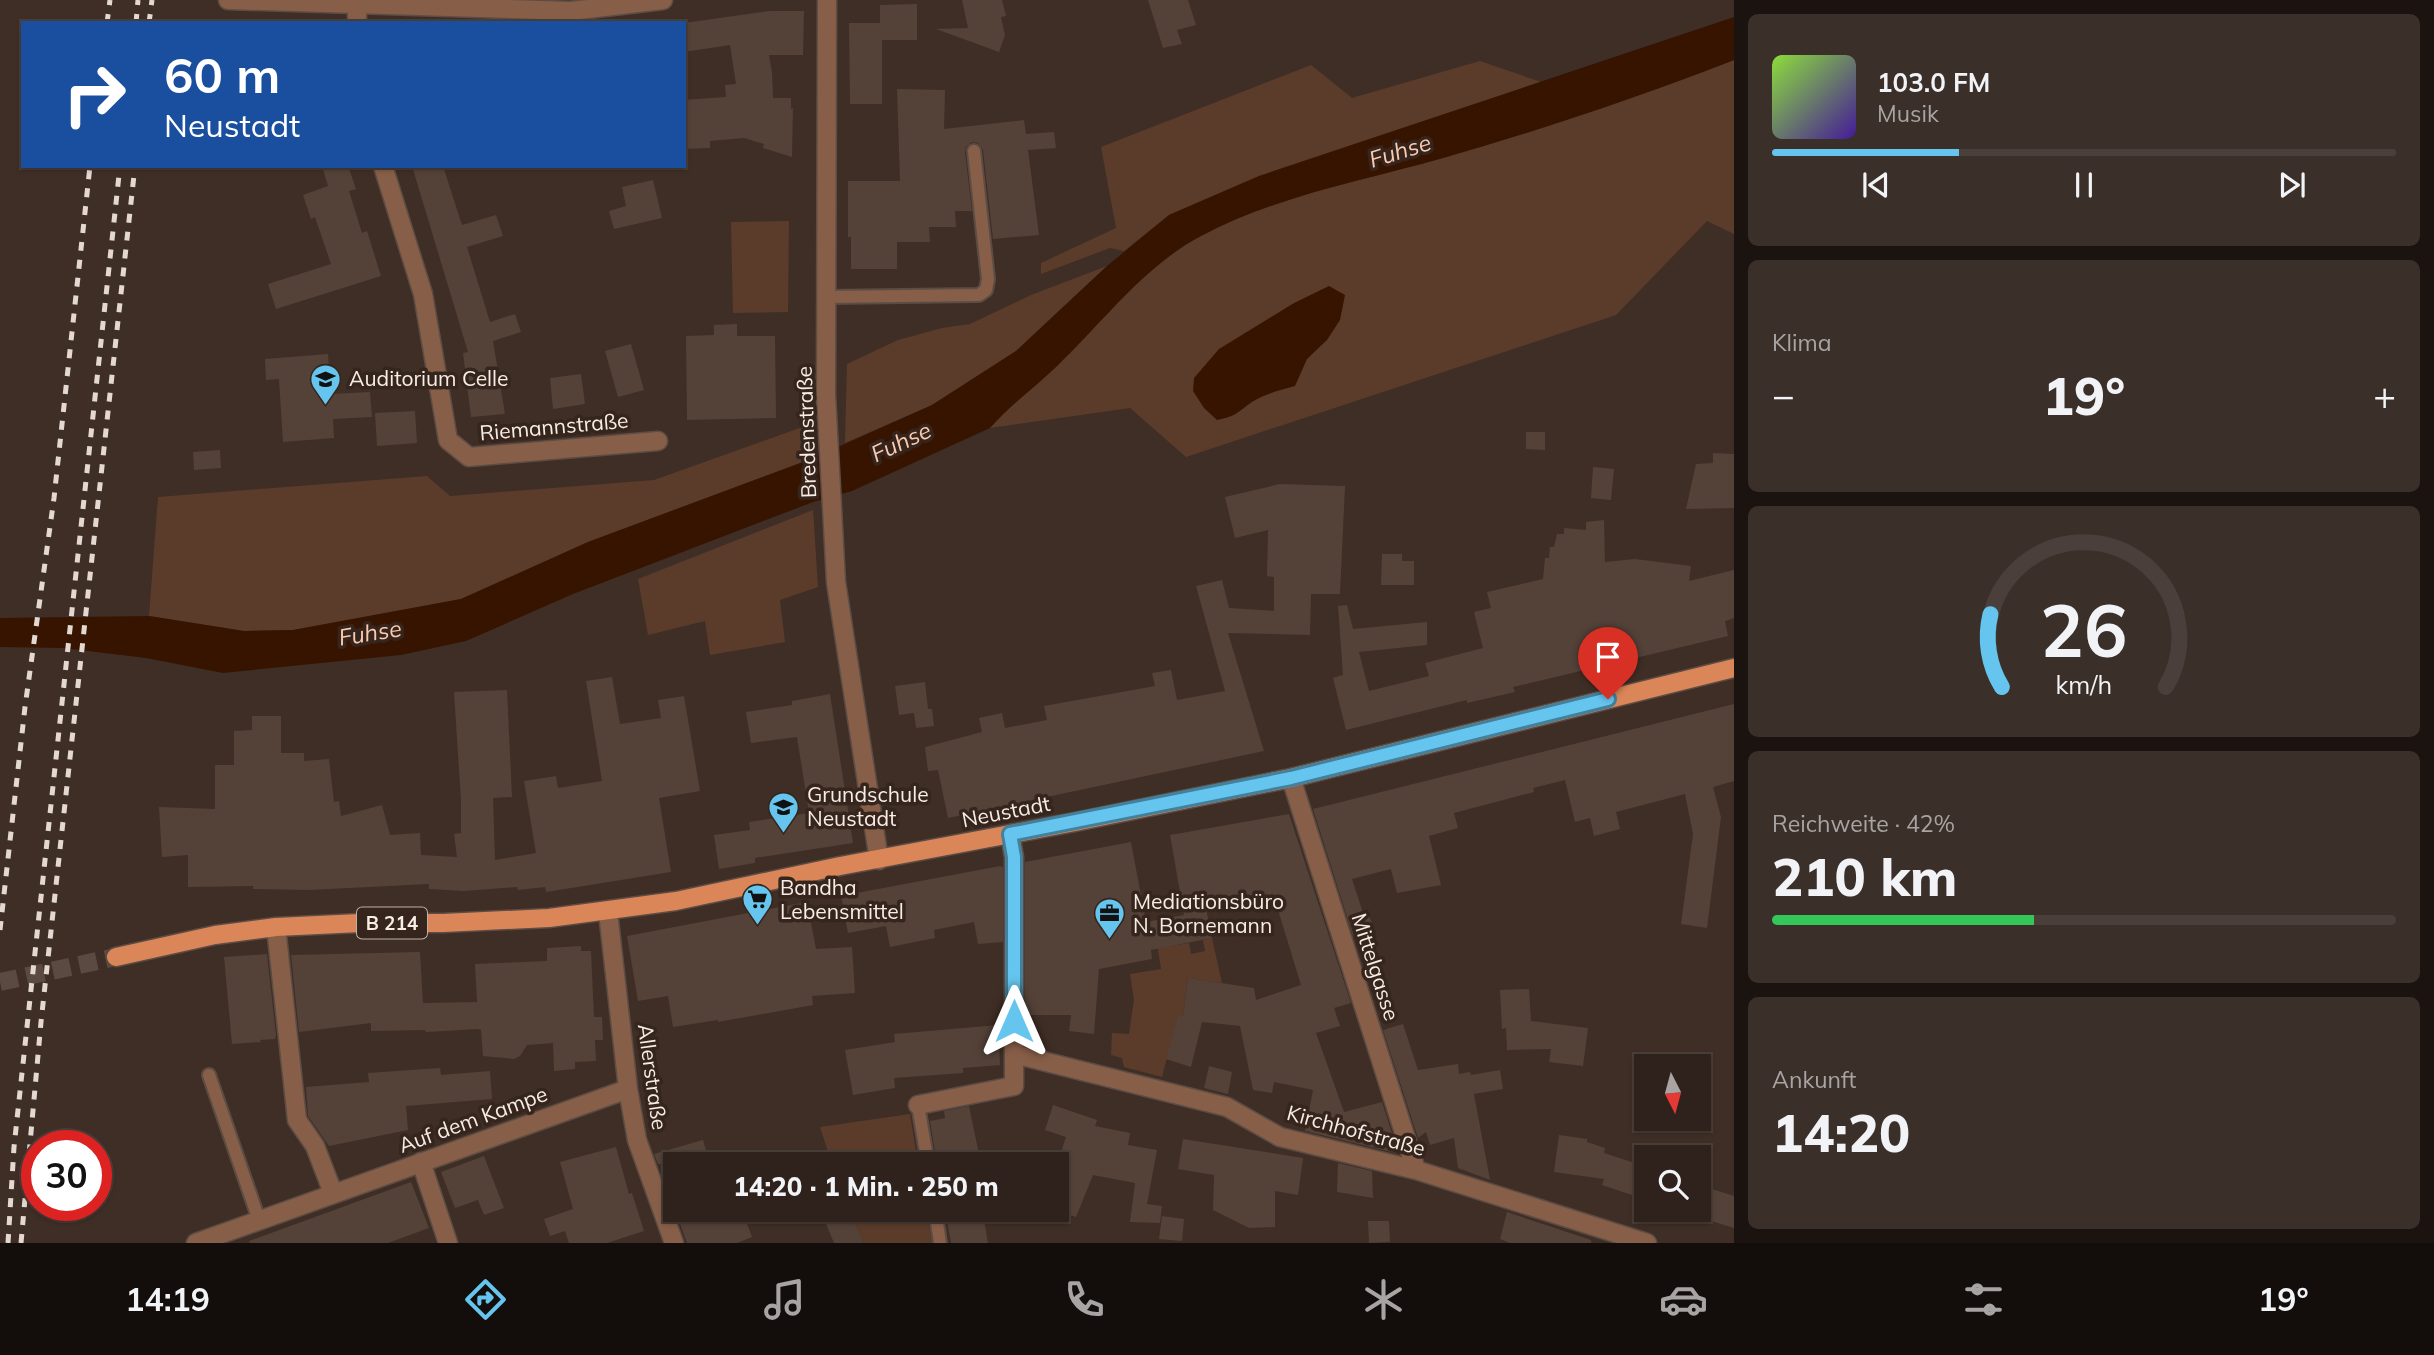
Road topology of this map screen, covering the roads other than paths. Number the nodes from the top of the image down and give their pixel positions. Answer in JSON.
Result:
{"nodes":[{"id":1,"x":228,"y":0,"type":"edge"},
{"id":2,"x":663,"y":0,"type":"edge"},
{"id":3,"x":827,"y":0,"type":"edge"},
{"id":4,"x":357,"y":9,"type":"edge"},
{"id":5,"x":974,"y":151,"type":"dead end"},
{"id":6,"x":384,"y":168,"type":"edge"},
{"id":7,"x":827,"y":297,"type":"junction"},
{"id":8,"x":658,"y":441,"type":"dead end"},
{"id":9,"x":1734,"y":668,"type":"edge"},
{"id":10,"x":1291,"y":778,"type":"junction"},
{"id":11,"x":1010,"y":834,"type":"junction"},
{"id":12,"x":879,"y":860,"type":"junction"},
{"id":13,"x":608,"y":912,"type":"junction"},
{"id":14,"x":276,"y":927,"type":"junction"},
{"id":15,"x":116,"y":957,"type":"tunnel mouth"},
{"id":16,"x":1014,"y":1054,"type":"junction"},
{"id":17,"x":209,"y":1075,"type":"dead end"},
{"id":18,"x":628,"y":1088,"type":"junction"},
{"id":19,"x":918,"y":1105,"type":"joint"},
{"id":20,"x":926,"y":1152,"type":"edge"},
{"id":21,"x":421,"y":1162,"type":"junction"},
{"id":22,"x":1416,"y":1170,"type":"junction"},
{"id":23,"x":333,"y":1193,"type":"junction"},
{"id":24,"x":259,"y":1220,"type":"junction"},
{"id":25,"x":937,"y":1222,"type":"edge"},
{"id":26,"x":196,"y":1243,"type":"edge"},
{"id":27,"x":448,"y":1243,"type":"edge"},
{"id":28,"x":674,"y":1243,"type":"edge"},
{"id":29,"x":940,"y":1243,"type":"edge"},
{"id":30,"x":1647,"y":1243,"type":"edge"}],
"edges":[{"from":1,"to":4,"type":"street"},
{"from":2,"to":4,"type":"street"},
{"from":3,"to":7,"type":"street","name":"Bredenstraße"},
{"from":5,"to":7,"type":"lane"},
{"from":6,"to":8,"type":"street","name":"Riemannstraße"},
{"from":7,"to":12,"type":"street","name":"Bredenstraße"},
{"from":9,"to":10,"type":"main road","name":"Neustadt","number":"B 214"},
{"from":10,"to":11,"type":"main road","name":"Neustadt","number":"B 214"},
{"from":10,"to":22,"type":"street","name":"Mittelgasse"},
{"from":11,"to":12,"type":"main road","name":"Neustadt","number":"B 214"},
{"from":11,"to":16,"type":"street"},
{"from":12,"to":13,"type":"main road","name":"Neustadt","number":"B 214"},
{"from":13,"to":14,"type":"main road","name":"Neustadt","number":"B 214"},
{"from":13,"to":18,"type":"street","name":"Allerstraße"},
{"from":14,"to":15,"type":"main road","number":"B 214"},
{"from":14,"to":23,"type":"street"},
{"from":16,"to":19,"type":"street"},
{"from":16,"to":22,"type":"street","name":"Kirchhofstraße"},
{"from":17,"to":24,"type":"lane"},
{"from":18,"to":21,"type":"street","name":"Auf dem Kampe"},
{"from":18,"to":28,"type":"street","name":"Allerstraße"},
{"from":19,"to":20,"type":"lane"},
{"from":21,"to":23,"type":"street","name":"Auf dem Kampe"},
{"from":21,"to":27,"type":"street"},
{"from":22,"to":30,"type":"street","name":"Kirchhofstraße"},
{"from":23,"to":24,"type":"street","name":"Auf dem Kampe"},
{"from":24,"to":26,"type":"street","name":"Auf dem Kampe"},
{"from":25,"to":29,"type":"lane"}]}
